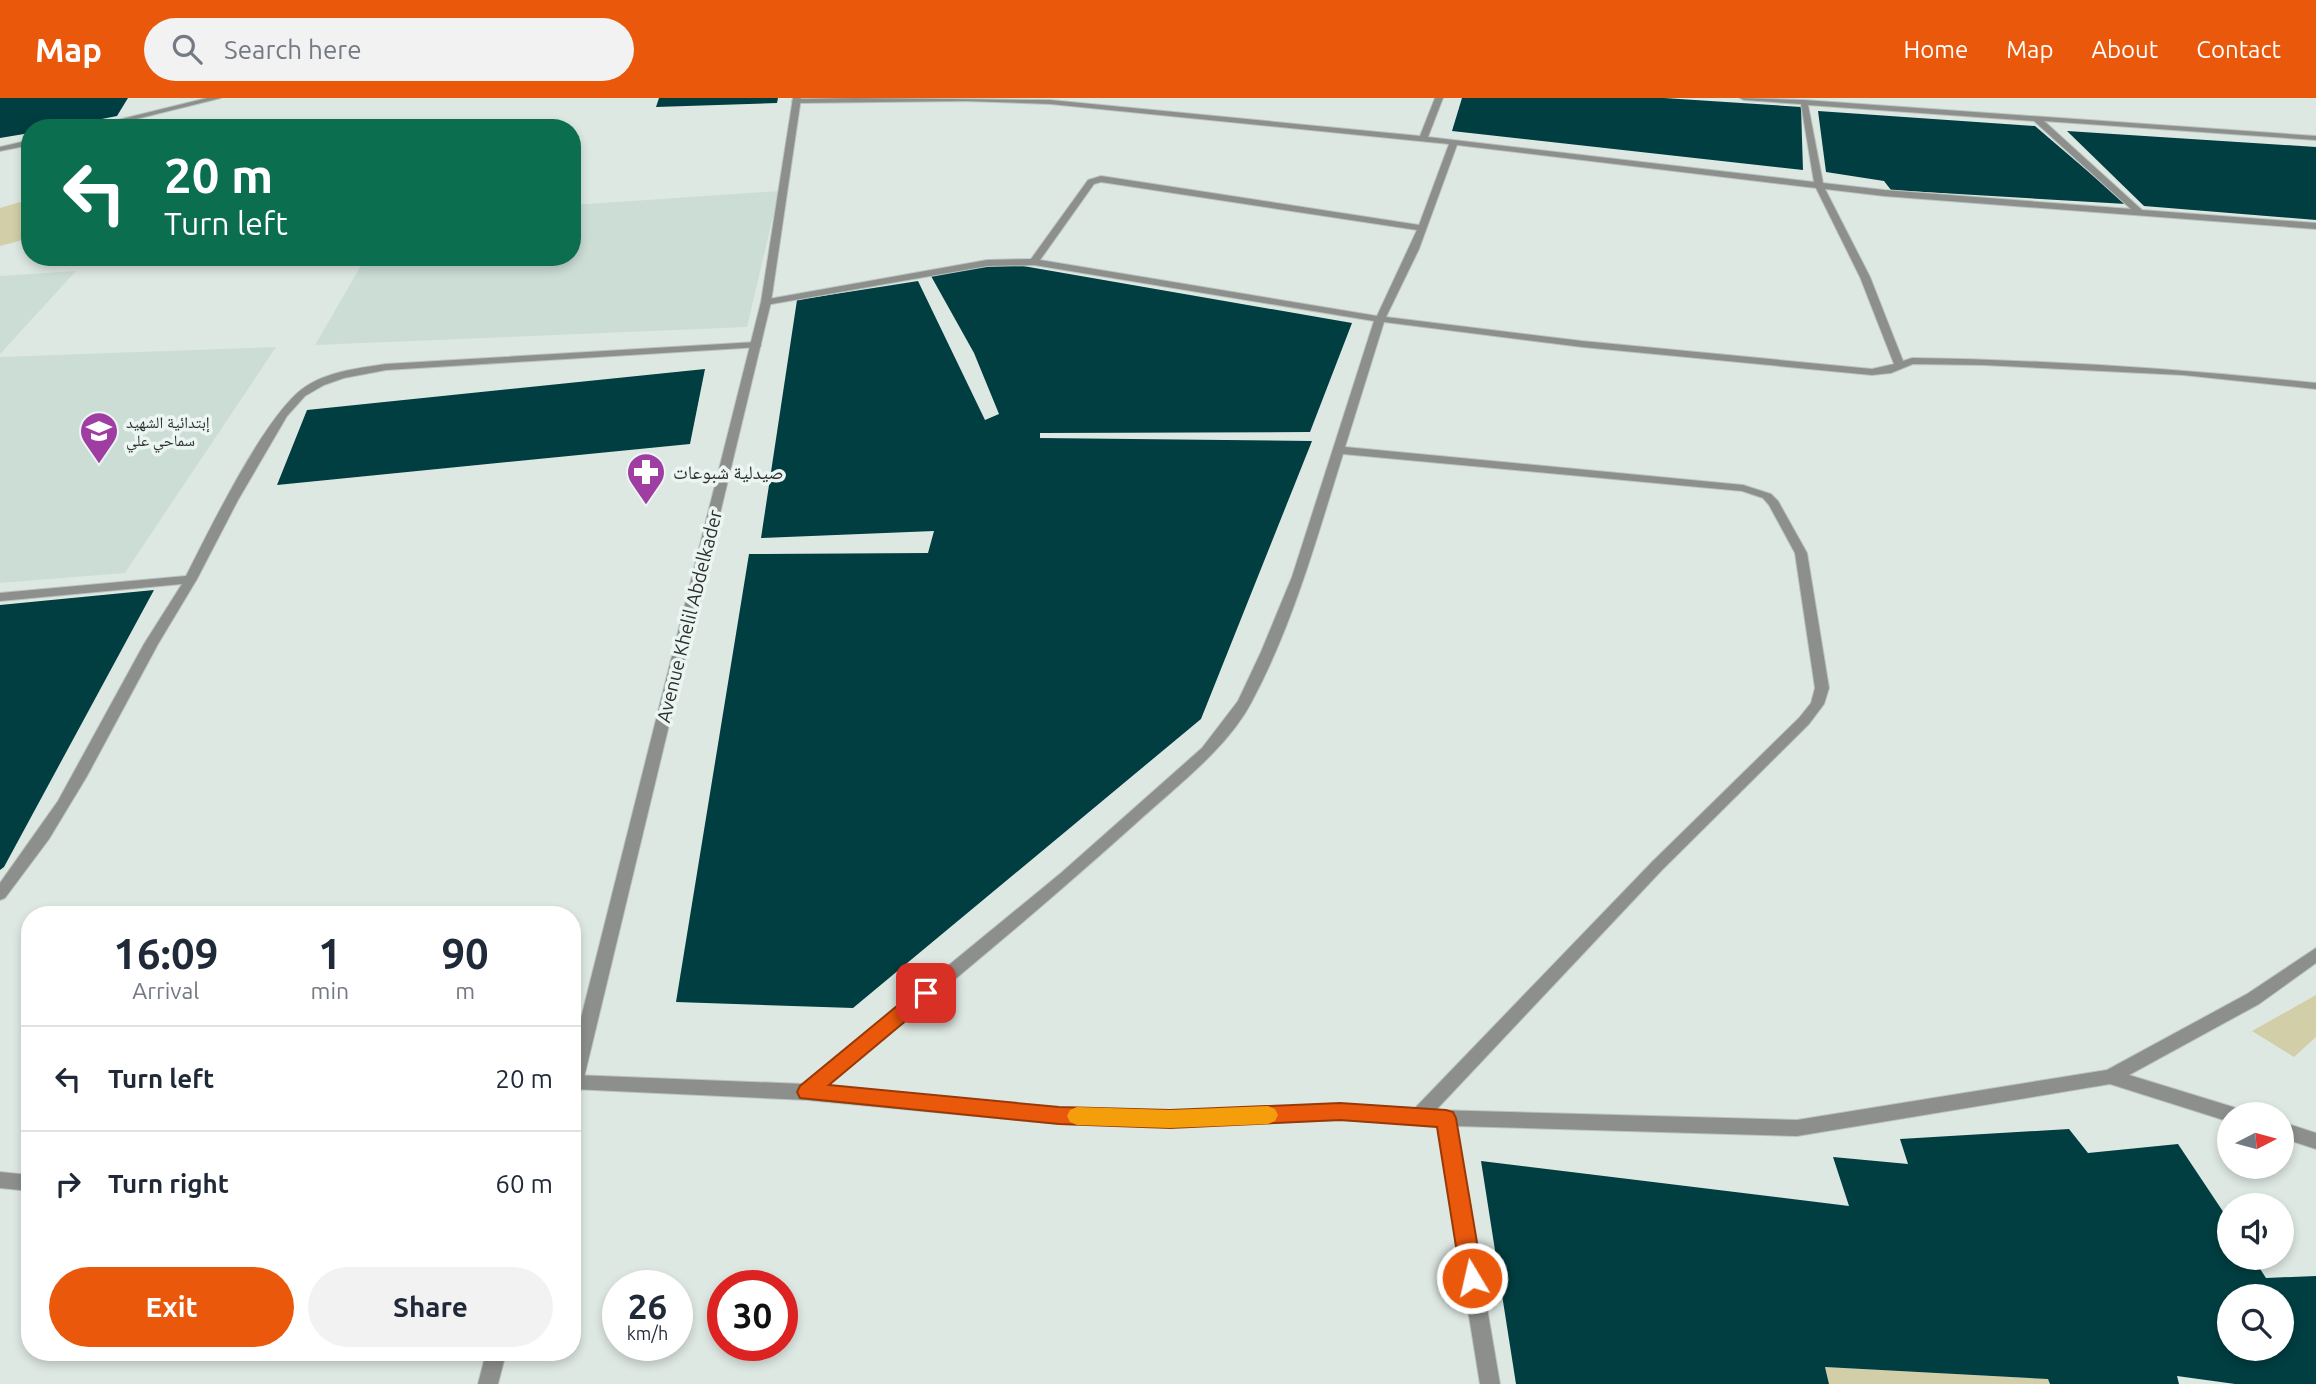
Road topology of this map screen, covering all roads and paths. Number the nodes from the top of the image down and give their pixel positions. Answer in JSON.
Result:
{"nodes":[{"id":1,"x":217,"y":98,"type":"edge"},
{"id":2,"x":1439,"y":98,"type":"edge"},
{"id":3,"x":1744,"y":98,"type":"edge"},
{"id":4,"x":796,"y":99,"type":"edge"},
{"id":5,"x":1804,"y":102,"type":"junction"},
{"id":6,"x":127,"y":119,"type":"edge"},
{"id":7,"x":2037,"y":119,"type":"junction"},
{"id":8,"x":2316,"y":138,"type":"edge"},
{"id":9,"x":1423,"y":139,"type":"junction"},
{"id":10,"x":21,"y":144,"type":"edge"},
{"id":11,"x":1454,"y":144,"type":"junction"},
{"id":12,"x":0,"y":149,"type":"edge"},
{"id":13,"x":1819,"y":185,"type":"junction"},
{"id":14,"x":2138,"y":211,"type":"junction"},
{"id":15,"x":2316,"y":226,"type":"edge"},
{"id":16,"x":1422,"y":228,"type":"junction"},
{"id":17,"x":1034,"y":262,"type":"junction"},
{"id":18,"x":766,"y":302,"type":"junction"},
{"id":19,"x":1380,"y":319,"type":"junction"},
{"id":20,"x":756,"y":345,"type":"junction"},
{"id":21,"x":1900,"y":366,"type":"junction"},
{"id":22,"x":2316,"y":386,"type":"edge"},
{"id":23,"x":1340,"y":450,"type":"junction"},
{"id":24,"x":191,"y":579,"type":"junction"},
{"id":25,"x":0,"y":597,"type":"edge"},
{"id":26,"x":0,"y":894,"type":"edge"},
{"id":27,"x":2316,"y":954,"type":"edge"},
{"id":28,"x":581,"y":1054,"type":"edge"},
{"id":29,"x":2110,"y":1077,"type":"junction"},
{"id":30,"x":581,"y":1086,"type":"edge"},
{"id":31,"x":807,"y":1092,"type":"junction"},
{"id":32,"x":2217,"y":1110,"type":"edge"},
{"id":33,"x":1418,"y":1117,"type":"junction"},
{"id":34,"x":1446,"y":1118,"type":"junction"},
{"id":35,"x":2294,"y":1134,"type":"edge"},
{"id":36,"x":2316,"y":1141,"type":"edge"},
{"id":37,"x":0,"y":1180,"type":"edge"},
{"id":38,"x":21,"y":1181,"type":"edge"},
{"id":39,"x":494,"y":1361,"type":"edge"},
{"id":40,"x":488,"y":1384,"type":"edge"},
{"id":41,"x":1490,"y":1384,"type":"edge"}],
"edges":[{"from":1,"to":6,"type":"street"},
{"from":2,"to":9,"type":"street"},
{"from":3,"to":5,"type":"street"},
{"from":4,"to":9,"type":"street"},
{"from":4,"to":18,"type":"street","name":"Avenue Khelil Abdelkader"},
{"from":5,"to":7,"type":"street"},
{"from":5,"to":13,"type":"street"},
{"from":7,"to":8,"type":"street"},
{"from":7,"to":14,"type":"street"},
{"from":9,"to":11,"type":"street"},
{"from":10,"to":12,"type":"street"},
{"from":11,"to":13,"type":"street"},
{"from":11,"to":16,"type":"street"},
{"from":13,"to":14,"type":"street"},
{"from":13,"to":21,"type":"street"},
{"from":14,"to":15,"type":"street"},
{"from":16,"to":17,"type":"street"},
{"from":16,"to":19,"type":"street"},
{"from":17,"to":18,"type":"street"},
{"from":17,"to":19,"type":"street"},
{"from":18,"to":20,"type":"street","name":"Avenue Khelil Abdelkader"},
{"from":19,"to":21,"type":"street"},
{"from":19,"to":23,"type":"street"},
{"from":20,"to":24,"type":"street"},
{"from":20,"to":28,"type":"street","name":"Avenue Khelil Abdelkader"},
{"from":21,"to":22,"type":"street"},
{"from":23,"to":31,"type":"street"},
{"from":23,"to":33,"type":"street"},
{"from":24,"to":25,"type":"street"},
{"from":24,"to":26,"type":"street"},
{"from":27,"to":29,"type":"street"},
{"from":29,"to":32,"type":"street"},
{"from":29,"to":34,"type":"street"},
{"from":30,"to":31,"type":"street"},
{"from":31,"to":33,"type":"street"},
{"from":33,"to":34,"type":"street"},
{"from":34,"to":41,"type":"street"},
{"from":35,"to":36,"type":"street"},
{"from":37,"to":38,"type":"street"},
{"from":39,"to":40,"type":"street"}]}
